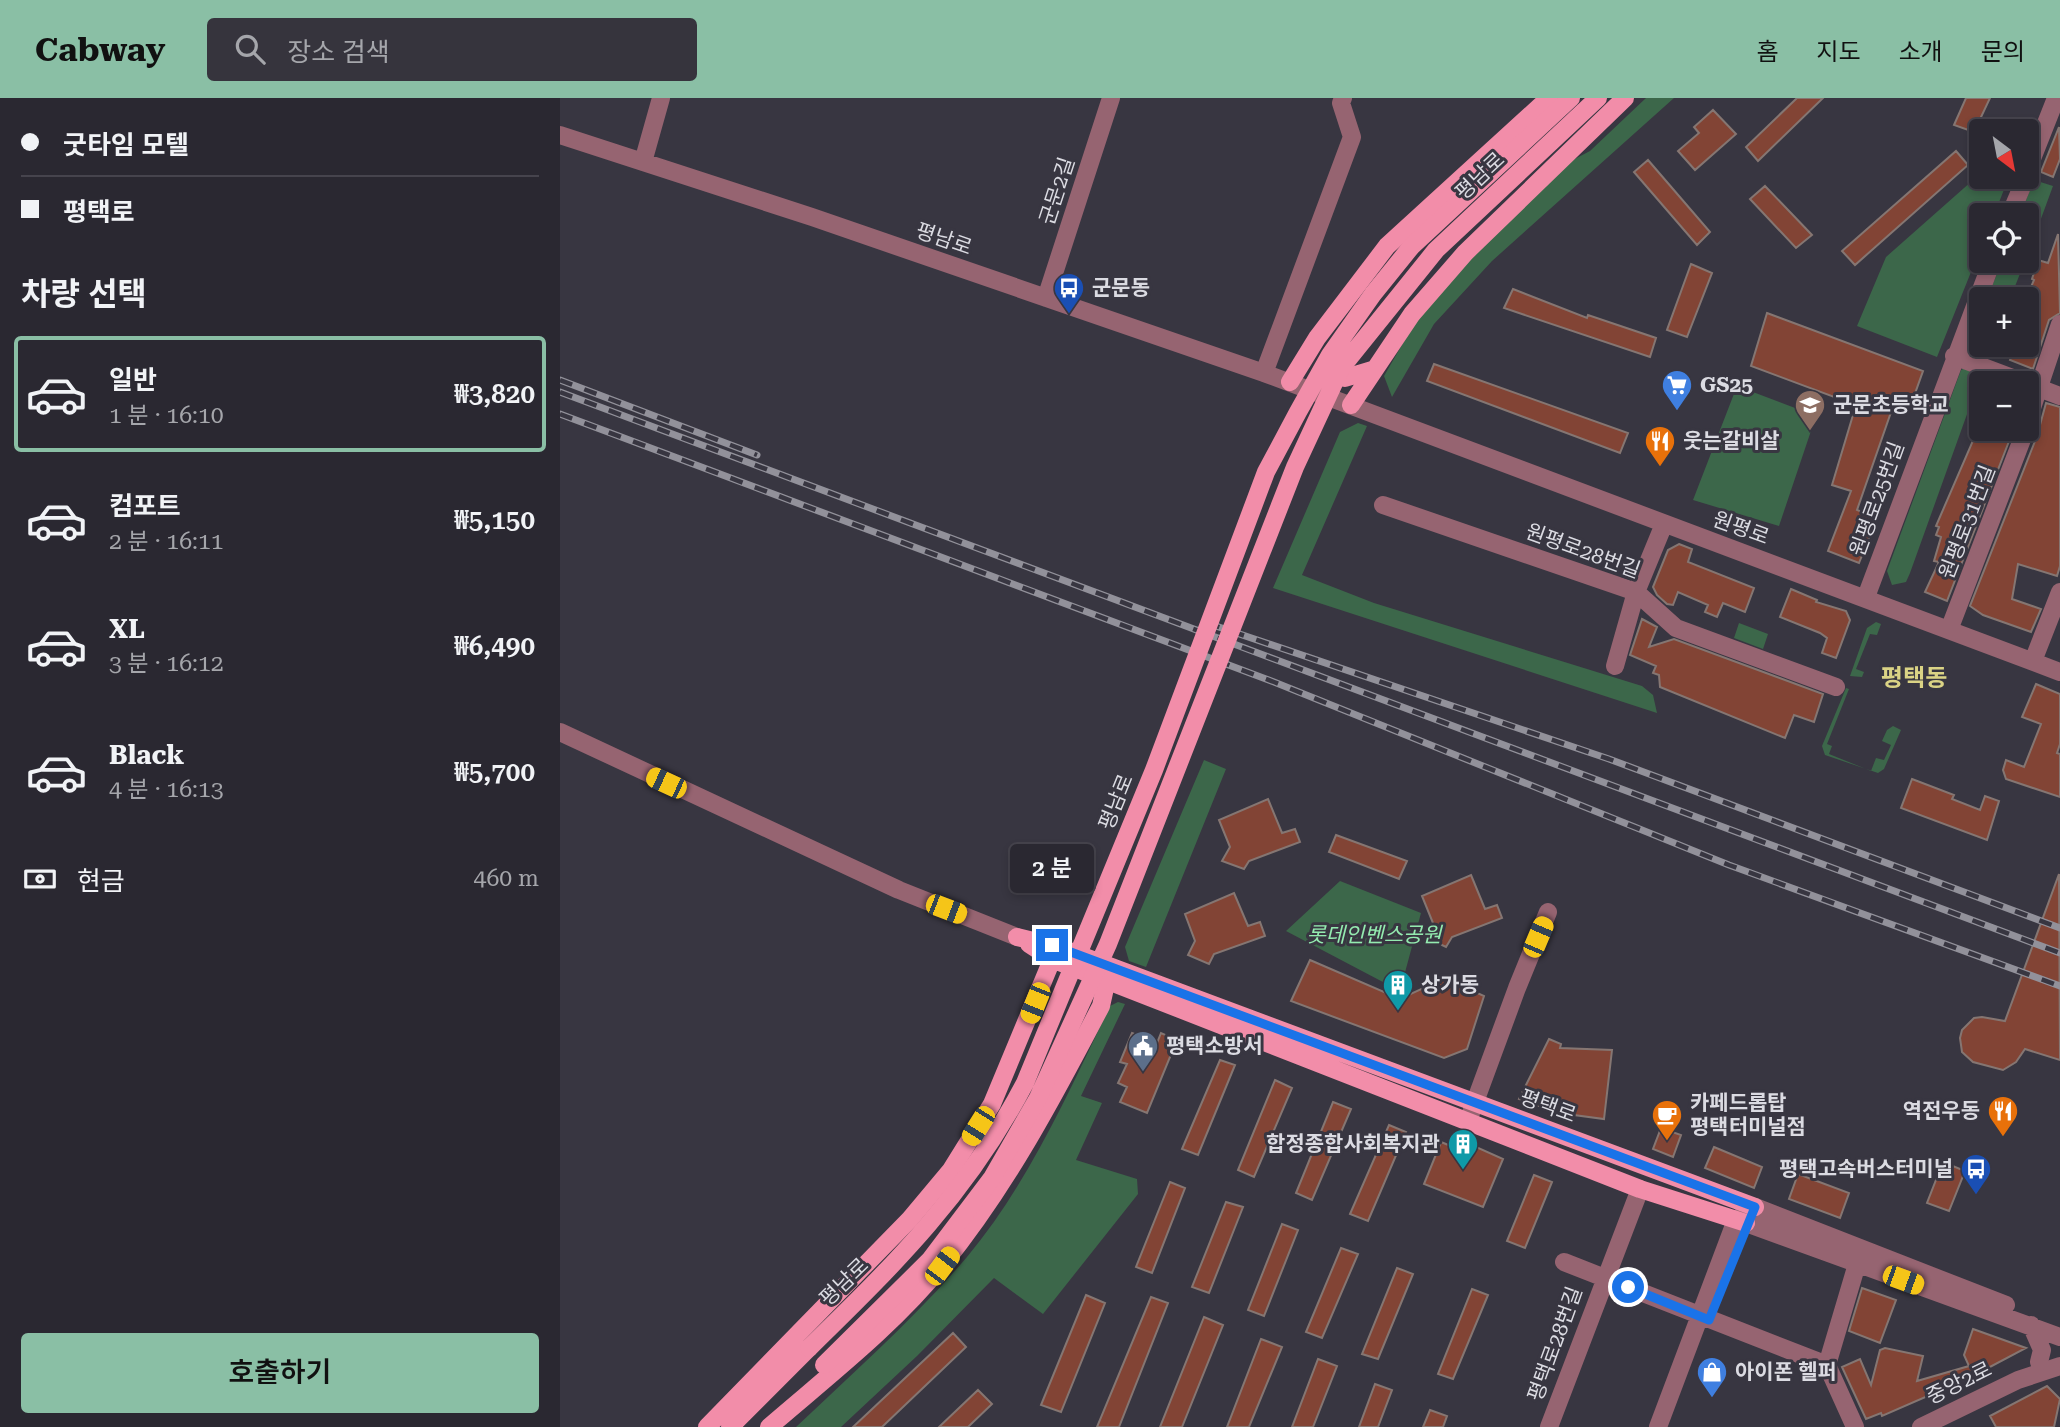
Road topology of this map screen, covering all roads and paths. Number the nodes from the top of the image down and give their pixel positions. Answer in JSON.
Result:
{"nodes":[{"id":1,"x":660,"y":98,"type":"edge"},
{"id":2,"x":1111,"y":98,"type":"edge"},
{"id":3,"x":1343,"y":98,"type":"edge"},
{"id":4,"x":1549,"y":98,"type":"edge"},
{"id":5,"x":1571,"y":98,"type":"edge"},
{"id":6,"x":1598,"y":98,"type":"edge"},
{"id":7,"x":1625,"y":98,"type":"edge"},
{"id":8,"x":2056,"y":98,"type":"edge"},
{"id":9,"x":2054,"y":122,"type":"edge"},
{"id":10,"x":560,"y":135,"type":"edge"},
{"id":11,"x":2039,"y":151,"type":"edge"},
{"id":12,"x":643,"y":162,"type":"junction"},
{"id":13,"x":1987,"y":273,"type":"edge"},
{"id":14,"x":1045,"y":298,"type":"junction"},
{"id":15,"x":2060,"y":324,"type":"edge"},
{"id":16,"x":1317,"y":338,"type":"junction"},
{"id":17,"x":1954,"y":356,"type":"junction"},
{"id":18,"x":1375,"y":369,"type":"junction"},
{"id":19,"x":1995,"y":371,"type":"edge"},
{"id":20,"x":1264,"y":373,"type":"junction"},
{"id":21,"x":1290,"y":382,"type":"junction"},
{"id":22,"x":2039,"y":384,"type":"edge"},
{"id":23,"x":2039,"y":387,"type":"edge"},
{"id":24,"x":2060,"y":396,"type":"edge"},
{"id":25,"x":1351,"y":405,"type":"junction"},
{"id":26,"x":1406,"y":425,"type":"joint"},
{"id":27,"x":2021,"y":441,"type":"edge"},
{"id":28,"x":1382,"y":505,"type":"dead end"},
{"id":29,"x":1664,"y":524,"type":"junction"},
{"id":30,"x":1636,"y":592,"type":"junction"},
{"id":31,"x":2060,"y":592,"type":"edge"},
{"id":32,"x":1866,"y":597,"type":"junction"},
{"id":33,"x":1950,"y":630,"type":"junction"},
{"id":34,"x":2034,"y":661,"type":"junction"},
{"id":35,"x":1615,"y":666,"type":"dead end"},
{"id":36,"x":2060,"y":672,"type":"edge"},
{"id":37,"x":1836,"y":687,"type":"dead end"},
{"id":38,"x":560,"y":732,"type":"edge"},
{"id":39,"x":1548,"y":912,"type":"dead end"},
{"id":40,"x":1017,"y":937,"type":"joint"},
{"id":41,"x":1055,"y":953,"type":"junction"},
{"id":42,"x":1101,"y":969,"type":"junction"},
{"id":43,"x":1140,"y":992,"type":"junction"},
{"id":44,"x":1101,"y":1006,"type":"junction"},
{"id":45,"x":1476,"y":1103,"type":"junction"},
{"id":46,"x":1468,"y":1121,"type":"junction"},
{"id":47,"x":1529,"y":1123,"type":"junction"},
{"id":48,"x":1520,"y":1143,"type":"junction"},
{"id":49,"x":1640,"y":1189,"type":"junction"},
{"id":50,"x":1745,"y":1217,"type":"junction"},
{"id":51,"x":1564,"y":1262,"type":"dead end"},
{"id":52,"x":1857,"y":1264,"type":"junction"},
{"id":53,"x":1604,"y":1277,"type":"junction"},
{"id":54,"x":1705,"y":1318,"type":"junction"},
{"id":55,"x":2031,"y":1325,"type":"junction"},
{"id":56,"x":2060,"y":1326,"type":"edge"},
{"id":57,"x":2060,"y":1338,"type":"edge"},
{"id":58,"x":2060,"y":1354,"type":"edge"},
{"id":59,"x":1827,"y":1365,"type":"junction"},
{"id":60,"x":2051,"y":1369,"type":"edge"},
{"id":61,"x":769,"y":1426,"type":"edge"},
{"id":62,"x":707,"y":1427,"type":"edge"},
{"id":63,"x":730,"y":1427,"type":"edge"},
{"id":64,"x":1549,"y":1427,"type":"edge"},
{"id":65,"x":1658,"y":1427,"type":"edge"},
{"id":66,"x":1667,"y":1427,"type":"edge"},
{"id":67,"x":1855,"y":1427,"type":"edge"},
{"id":68,"x":1921,"y":1427,"type":"edge"}],
"edges":[{"from":1,"to":12,"type":"street"},
{"from":2,"to":14,"type":"street","name":"군문2길"},
{"from":3,"to":20,"type":"street"},
{"from":4,"to":16,"type":"main road"},
{"from":5,"to":63,"type":"main road","name":"평남로","bridge":true},
{"from":6,"to":61,"type":"main road","name":"평남로","bridge":true},
{"from":7,"to":18,"type":"main road"},
{"from":8,"to":9,"type":"street"},
{"from":9,"to":11,"type":"street"},
{"from":10,"to":12,"type":"street","name":"평남로"},
{"from":12,"to":14,"type":"street","name":"평남로"},
{"from":13,"to":17,"type":"street","name":"원평로25번길"},
{"from":14,"to":20,"type":"street","name":"평남로"},
{"from":15,"to":22,"type":"street","name":"원평로31번길"},
{"from":16,"to":18,"type":"main road"},
{"from":16,"to":21,"type":"main road"},
{"from":17,"to":19,"type":"street"},
{"from":17,"to":32,"type":"street","name":"원평로25번길"},
{"from":18,"to":25,"type":"main road"},
{"from":20,"to":21,"type":"street","name":"평남로"},
{"from":21,"to":25,"type":"street","name":"평남로"},
{"from":23,"to":24,"type":"street"},
{"from":25,"to":26,"type":"street","name":"평남로"},
{"from":26,"to":29,"type":"street","name":"원평로"},
{"from":27,"to":33,"type":"street","name":"원평로31번길"},
{"from":28,"to":30,"type":"street","name":"원평로28번길"},
{"from":29,"to":30,"type":"street"},
{"from":29,"to":32,"type":"street","name":"원평로"},
{"from":30,"to":35,"type":"street"},
{"from":30,"to":37,"type":"street","name":"원평로28번길"},
{"from":31,"to":34,"type":"street"},
{"from":32,"to":33,"type":"street","name":"원평로"},
{"from":33,"to":34,"type":"street","name":"원평로"},
{"from":34,"to":36,"type":"street","name":"원평로"},
{"from":38,"to":40,"type":"street"},
{"from":39,"to":45,"type":"street"},
{"from":40,"to":41,"type":"main road","name":"평택로"},
{"from":41,"to":42,"type":"main road","name":"평택로"},
{"from":41,"to":62,"type":"main road"},
{"from":42,"to":43,"type":"main road","name":"평택로"},
{"from":42,"to":44,"type":"main road"},
{"from":42,"to":45,"type":"main road","name":"평택로"},
{"from":43,"to":44,"type":"main road"},
{"from":43,"to":46,"type":"main road","name":"평택로"},
{"from":44,"to":61,"type":"main road"},
{"from":45,"to":46,"type":"street"},
{"from":45,"to":47,"type":"main road","name":"평택로"},
{"from":46,"to":48,"type":"main road","name":"평택로"},
{"from":47,"to":48,"type":"street"},
{"from":47,"to":50,"type":"main road","name":"평택로"},
{"from":48,"to":49,"type":"main road","name":"평택로"},
{"from":49,"to":50,"type":"main road","name":"평택로"},
{"from":49,"to":53,"type":"street","name":"평택로28번길"},
{"from":50,"to":52,"type":"street","name":"평택로"},
{"from":50,"to":54,"type":"street"},
{"from":50,"to":56,"type":"street","name":"평택로"},
{"from":51,"to":53,"type":"street"},
{"from":52,"to":55,"type":"street","name":"평택로"},
{"from":52,"to":59,"type":"street"},
{"from":53,"to":54,"type":"street","name":"평택로28번길"},
{"from":53,"to":64,"type":"street","name":"평택로28번길"},
{"from":54,"to":59,"type":"street","name":"평택로28번길"},
{"from":54,"to":65,"type":"street"},
{"from":54,"to":66,"type":"street"},
{"from":55,"to":57,"type":"street","name":"평택로"},
{"from":55,"to":60,"type":"street"},
{"from":58,"to":60,"type":"street","name":"중앙2로"},
{"from":59,"to":67,"type":"street"},
{"from":60,"to":68,"type":"street","name":"중앙2로"}]}
